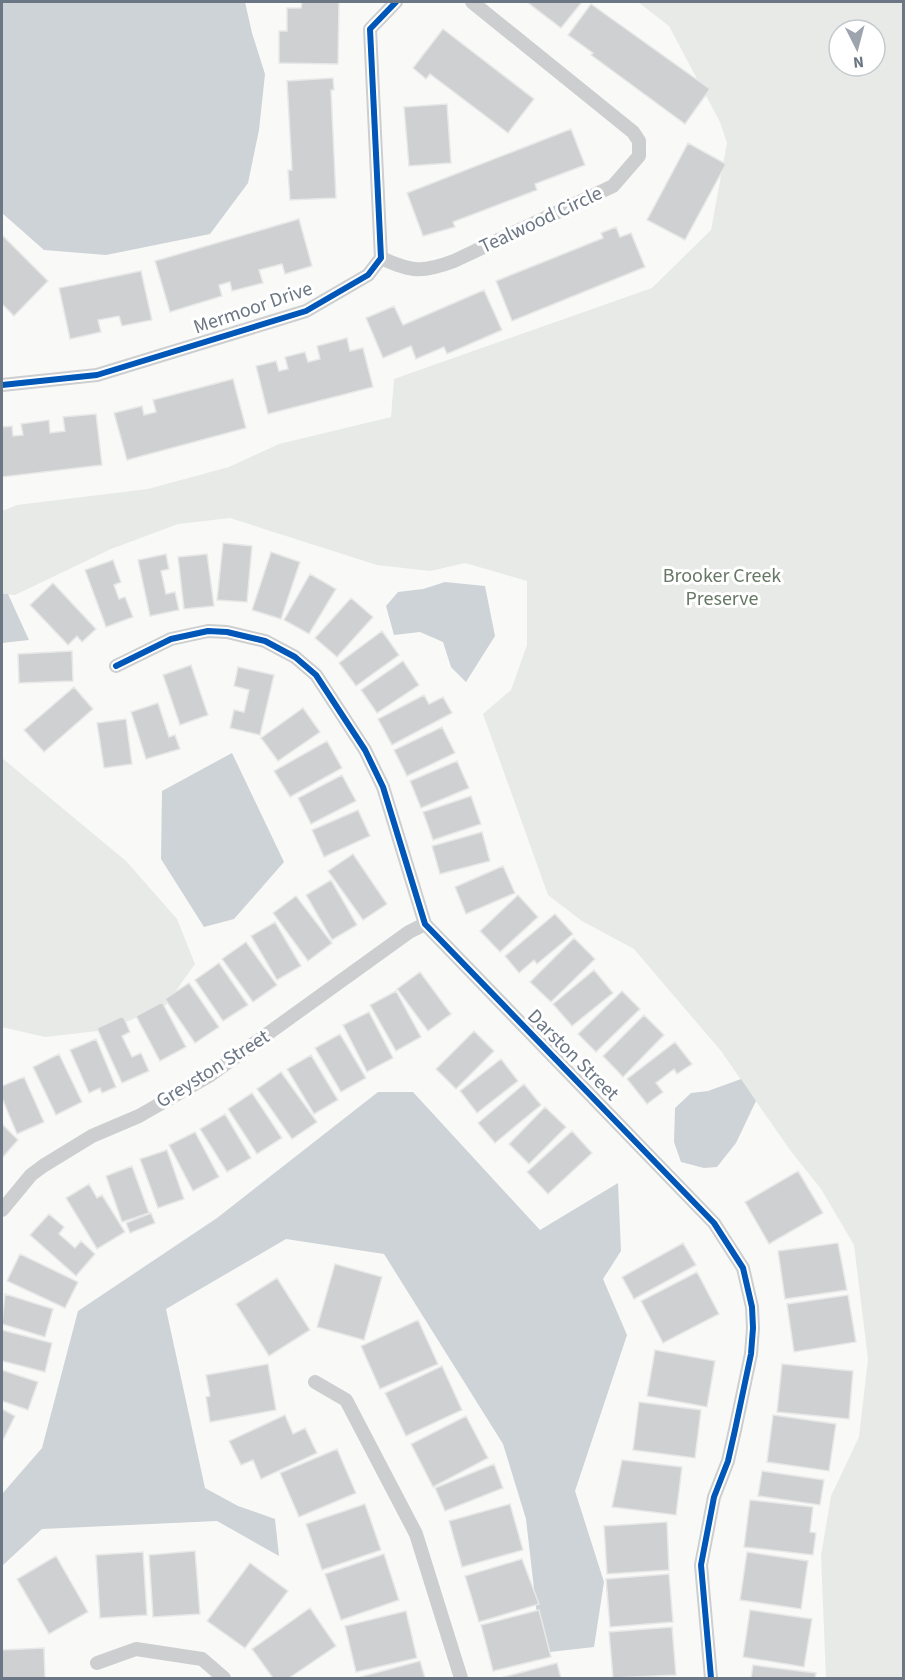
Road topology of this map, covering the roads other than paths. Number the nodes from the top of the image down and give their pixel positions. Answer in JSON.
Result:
{"nodes":[{"id":1,"x":396,"y":2,"type":"edge"},
{"id":2,"x":472,"y":2,"type":"edge"},
{"id":3,"x":381,"y":258,"type":"junction"},
{"id":4,"x":2,"y":385,"type":"edge"},
{"id":5,"x":116,"y":666,"type":"dead end"},
{"id":6,"x":425,"y":924,"type":"junction"},
{"id":7,"x":2,"y":1210,"type":"edge"},
{"id":8,"x":315,"y":1382,"type":"dead end"},
{"id":9,"x":97,"y":1663,"type":"dead end"},
{"id":10,"x":224,"y":1678,"type":"edge"},
{"id":11,"x":461,"y":1678,"type":"edge"},
{"id":12,"x":711,"y":1678,"type":"edge"}],
"edges":[{"from":1,"to":3,"type":"street"},
{"from":2,"to":3,"type":"street","name":"Tealwood Circle"},
{"from":3,"to":4,"type":"street","name":"Mermoor Drive"},
{"from":5,"to":6,"type":"street","name":"Darston Street"},
{"from":6,"to":7,"type":"street","name":"Greyston Street"},
{"from":6,"to":12,"type":"street","name":"Darston Street"},
{"from":8,"to":11,"type":"street"},
{"from":9,"to":10,"type":"street"}]}
